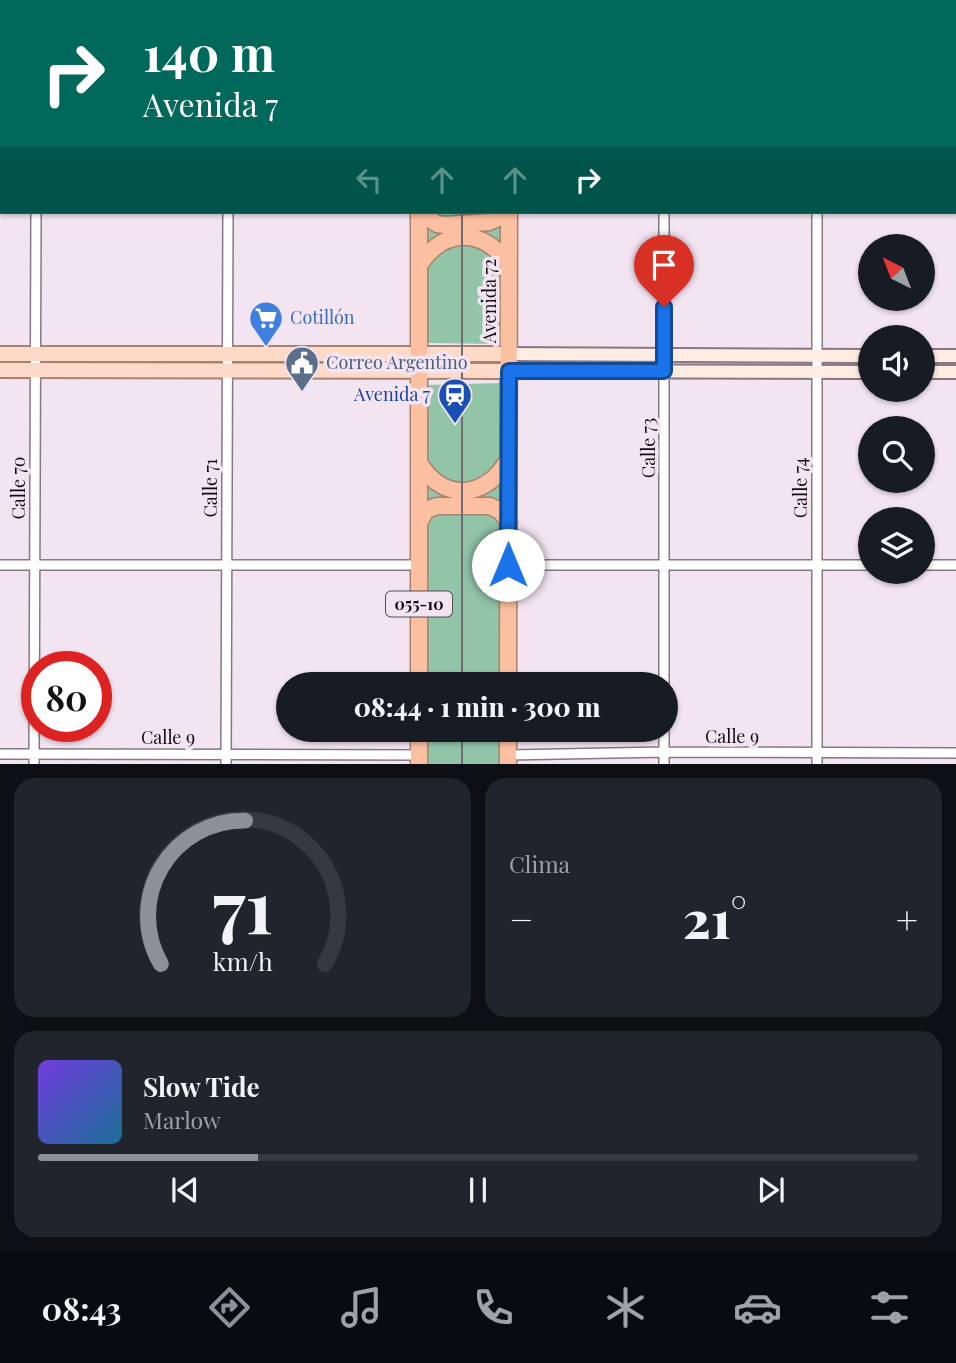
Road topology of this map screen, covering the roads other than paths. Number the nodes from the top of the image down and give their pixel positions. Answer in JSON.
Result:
{"nodes":[{"id":1,"x":36,"y":214,"type":"edge"},
{"id":2,"x":228,"y":214,"type":"edge"},
{"id":3,"x":419,"y":214,"type":"edge"},
{"id":4,"x":422,"y":214,"type":"edge"},
{"id":5,"x":505,"y":214,"type":"edge"},
{"id":6,"x":508,"y":214,"type":"edge"},
{"id":7,"x":664,"y":214,"type":"edge"},
{"id":8,"x":817,"y":214,"type":"edge"},
{"id":9,"x":420,"y":264,"type":"junction"},
{"id":10,"x":509,"y":265,"type":"junction"},
{"id":11,"x":0,"y":354,"type":"edge"},
{"id":12,"x":35,"y":354,"type":"junction"},
{"id":13,"x":227,"y":354,"type":"junction"},
{"id":14,"x":664,"y":355,"type":"junction"},
{"id":15,"x":817,"y":356,"type":"junction"},
{"id":16,"x":858,"y":356,"type":"edge"},
{"id":17,"x":935,"y":356,"type":"edge"},
{"id":18,"x":956,"y":356,"type":"edge"},
{"id":19,"x":419,"y":362,"type":"junction"},
{"id":20,"x":509,"y":363,"type":"junction"},
{"id":21,"x":0,"y":370,"type":"edge"},
{"id":22,"x":35,"y":370,"type":"junction"},
{"id":23,"x":227,"y":371,"type":"junction"},
{"id":24,"x":664,"y":371,"type":"junction"},
{"id":25,"x":817,"y":371,"type":"junction"},
{"id":26,"x":858,"y":372,"type":"edge"},
{"id":27,"x":935,"y":372,"type":"edge"},
{"id":28,"x":956,"y":372,"type":"edge"},
{"id":29,"x":508,"y":460,"type":"junction"},
{"id":30,"x":419,"y":464,"type":"junction"},
{"id":31,"x":509,"y":522,"type":"junction"},
{"id":32,"x":419,"y":523,"type":"junction"},
{"id":33,"x":0,"y":565,"type":"edge"},
{"id":34,"x":35,"y":565,"type":"junction"},
{"id":35,"x":226,"y":565,"type":"junction"},
{"id":36,"x":419,"y":565,"type":"junction"},
{"id":37,"x":508,"y":565,"type":"junction"},
{"id":38,"x":664,"y":565,"type":"junction"},
{"id":39,"x":858,"y":565,"type":"edge"},
{"id":40,"x":935,"y":565,"type":"edge"},
{"id":41,"x":956,"y":565,"type":"edge"},
{"id":42,"x":817,"y":566,"type":"junction"},
{"id":43,"x":419,"y":672,"type":"edge"},
{"id":44,"x":508,"y":672,"type":"edge"},
{"id":45,"x":664,"y":672,"type":"edge"},
{"id":46,"x":419,"y":742,"type":"edge"},
{"id":47,"x":508,"y":742,"type":"edge"},
{"id":48,"x":664,"y":742,"type":"edge"},
{"id":49,"x":664,"y":752,"type":"junction"},
{"id":50,"x":817,"y":752,"type":"junction"},
{"id":51,"x":226,"y":753,"type":"junction"},
{"id":52,"x":956,"y":753,"type":"edge"},
{"id":53,"x":0,"y":754,"type":"edge"},
{"id":54,"x":34,"y":754,"type":"junction"},
{"id":55,"x":419,"y":760,"type":"edge"},
{"id":56,"x":508,"y":760,"type":"edge"},
{"id":57,"x":34,"y":764,"type":"edge"},
{"id":58,"x":226,"y":764,"type":"edge"},
{"id":59,"x":664,"y":764,"type":"edge"},
{"id":60,"x":817,"y":764,"type":"edge"}],
"edges":[{"from":1,"to":12,"type":"street","name":"Calle 70"},
{"from":2,"to":13,"type":"street","name":"Calle 71"},
{"from":3,"to":9,"type":"highway","number":"055-10"},
{"from":4,"to":5,"type":"highway"},
{"from":6,"to":10,"type":"highway","name":"Avenida 72"},
{"from":7,"to":14,"type":"street","name":"Calle 73"},
{"from":8,"to":15,"type":"street","name":"Calle 74"},
{"from":9,"to":10,"type":"highway"},
{"from":9,"to":19,"type":"highway","number":"055-10"},
{"from":10,"to":20,"type":"highway","name":"Avenida 72"},
{"from":11,"to":12,"type":"main road"},
{"from":12,"to":13,"type":"main road"},
{"from":12,"to":22,"type":"street","name":"Calle 70"},
{"from":13,"to":19,"type":"main road"},
{"from":13,"to":23,"type":"street","name":"Calle 71"},
{"from":14,"to":15,"type":"main road"},
{"from":14,"to":20,"type":"main road"},
{"from":14,"to":24,"type":"street","name":"Calle 73"},
{"from":15,"to":16,"type":"main road"},
{"from":15,"to":25,"type":"street","name":"Calle 74"},
{"from":17,"to":18,"type":"main road"},
{"from":19,"to":20,"type":"main road"},
{"from":19,"to":23,"type":"main road"},
{"from":19,"to":30,"type":"highway","number":"055-10"},
{"from":20,"to":24,"type":"main road"},
{"from":20,"to":29,"type":"highway","name":"Avenida 72"},
{"from":21,"to":22,"type":"main road"},
{"from":22,"to":23,"type":"main road"},
{"from":22,"to":34,"type":"street","name":"Calle 70"},
{"from":23,"to":35,"type":"street","name":"Calle 71"},
{"from":24,"to":25,"type":"main road"},
{"from":24,"to":38,"type":"street","name":"Calle 73"},
{"from":25,"to":26,"type":"main road"},
{"from":25,"to":42,"type":"street","name":"Calle 74"},
{"from":27,"to":28,"type":"main road"},
{"from":29,"to":30,"type":"highway"},
{"from":29,"to":31,"type":"highway","name":"Avenida 72"},
{"from":30,"to":32,"type":"highway","number":"055-10"},
{"from":31,"to":32,"type":"highway"},
{"from":31,"to":37,"type":"highway","name":"Avenida 72"},
{"from":32,"to":36,"type":"highway","number":"055-10"},
{"from":33,"to":34,"type":"street"},
{"from":34,"to":35,"type":"street"},
{"from":34,"to":54,"type":"street","name":"Calle 70"},
{"from":35,"to":36,"type":"street"},
{"from":35,"to":51,"type":"street","name":"Calle 71"},
{"from":36,"to":43,"type":"highway","number":"055-10"},
{"from":37,"to":38,"type":"street"},
{"from":37,"to":44,"type":"highway","name":"Avenida 72"},
{"from":38,"to":42,"type":"street"},
{"from":38,"to":45,"type":"street","name":"Calle 73"},
{"from":39,"to":42,"type":"street"},
{"from":40,"to":41,"type":"street"},
{"from":42,"to":50,"type":"street","name":"Calle 74"},
{"from":46,"to":55,"type":"highway"},
{"from":47,"to":56,"type":"highway"},
{"from":48,"to":49,"type":"street"},
{"from":49,"to":50,"type":"street","name":"Calle 9"},
{"from":49,"to":56,"type":"street","name":"Calle 9"},
{"from":49,"to":59,"type":"street"},
{"from":50,"to":52,"type":"street","name":"Calle 9"},
{"from":50,"to":60,"type":"street","name":"Calle 74"},
{"from":51,"to":54,"type":"street","name":"Calle 9"},
{"from":51,"to":55,"type":"street","name":"Calle 9"},
{"from":51,"to":58,"type":"street","name":"Calle 71"},
{"from":53,"to":54,"type":"street","name":"Calle 9"},
{"from":54,"to":57,"type":"street","name":"Calle 70"}]}
